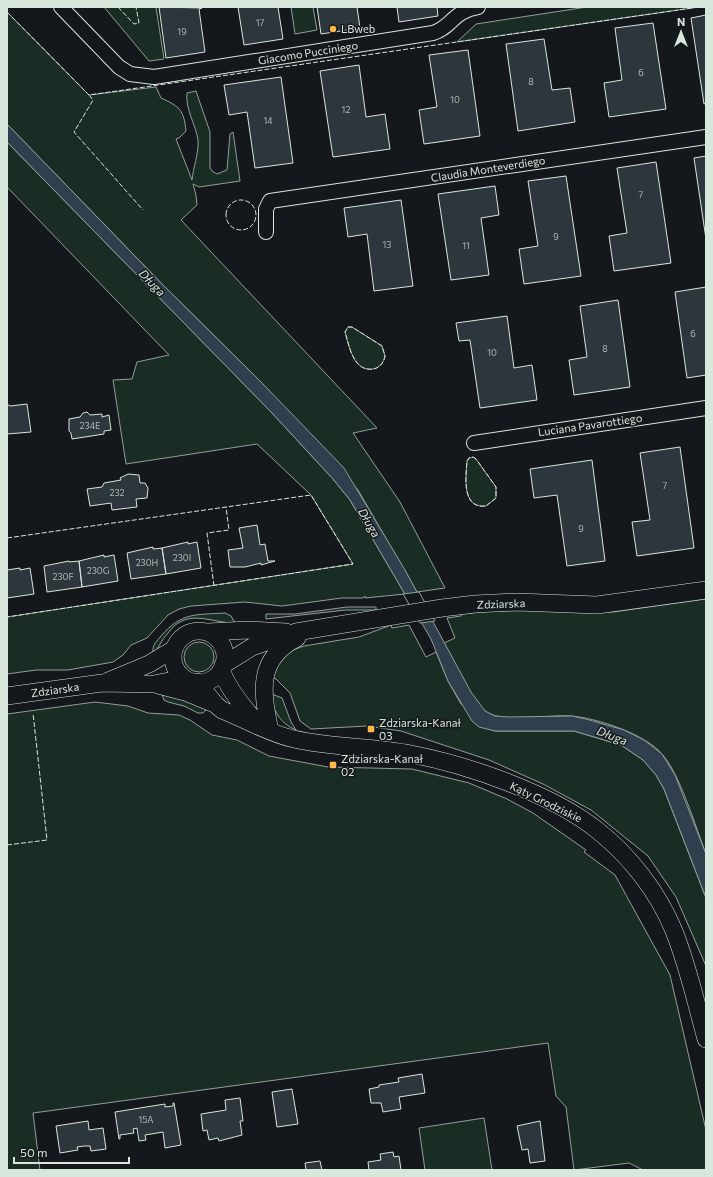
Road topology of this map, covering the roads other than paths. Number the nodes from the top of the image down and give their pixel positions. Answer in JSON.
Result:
{"nodes":[{"id":1,"x":61,"y":7,"type":"edge"},
{"id":2,"x":478,"y":7,"type":"edge"},
{"id":3,"x":706,"y":137,"type":"edge"},
{"id":4,"x":266,"y":232,"type":"dead end"},
{"id":5,"x":706,"y":408,"type":"edge"},
{"id":6,"x":474,"y":442,"type":"dead end"},
{"id":7,"x":706,"y":590,"type":"edge"},
{"id":8,"x":313,"y":629,"type":"junction"},
{"id":9,"x":208,"y":632,"type":"junction"},
{"id":10,"x":296,"y":632,"type":"junction"},
{"id":11,"x":174,"y":648,"type":"junction"},
{"id":12,"x":222,"y":668,"type":"junction"},
{"id":13,"x":190,"y":680,"type":"junction"},
{"id":14,"x":102,"y":683,"type":"junction"},
{"id":15,"x":154,"y":684,"type":"junction"},
{"id":16,"x":7,"y":696,"type":"edge"},
{"id":17,"x":216,"y":705,"type":"junction"},
{"id":18,"x":264,"y":728,"type":"junction"},
{"id":19,"x":706,"y":1039,"type":"edge"}],
"edges":[{"from":1,"to":2,"type":"street","name":"Giacomo Pucciniego"},
{"from":3,"to":4,"type":"street","name":"Claudia Monteverdiego"},
{"from":5,"to":6,"type":"street","name":"Luciana Pavarottiego"},
{"from":7,"to":8,"type":"street","name":"Zdziarska"},
{"from":8,"to":10,"type":"street","name":"Zdziarska"},
{"from":8,"to":18,"type":"street"},
{"from":9,"to":10,"type":"street","name":"Zdziarska"},
{"from":9,"to":11,"type":"street"},
{"from":9,"to":12,"type":"street"},
{"from":10,"to":12,"type":"street","name":"Zdziarska"},
{"from":11,"to":13,"type":"street"},
{"from":11,"to":14,"type":"street","name":"Zdziarska"},
{"from":12,"to":13,"type":"street"},
{"from":12,"to":18,"type":"street","name":"Kąty Grodziskie"},
{"from":13,"to":15,"type":"street","name":"Zdziarska"},
{"from":13,"to":17,"type":"street","name":"Kąty Grodziskie"},
{"from":14,"to":15,"type":"street","name":"Zdziarska"},
{"from":14,"to":16,"type":"street","name":"Zdziarska"},
{"from":15,"to":17,"type":"street"},
{"from":17,"to":18,"type":"street","name":"Kąty Grodziskie"},
{"from":18,"to":19,"type":"street","name":"Kąty Grodziskie"}]}
